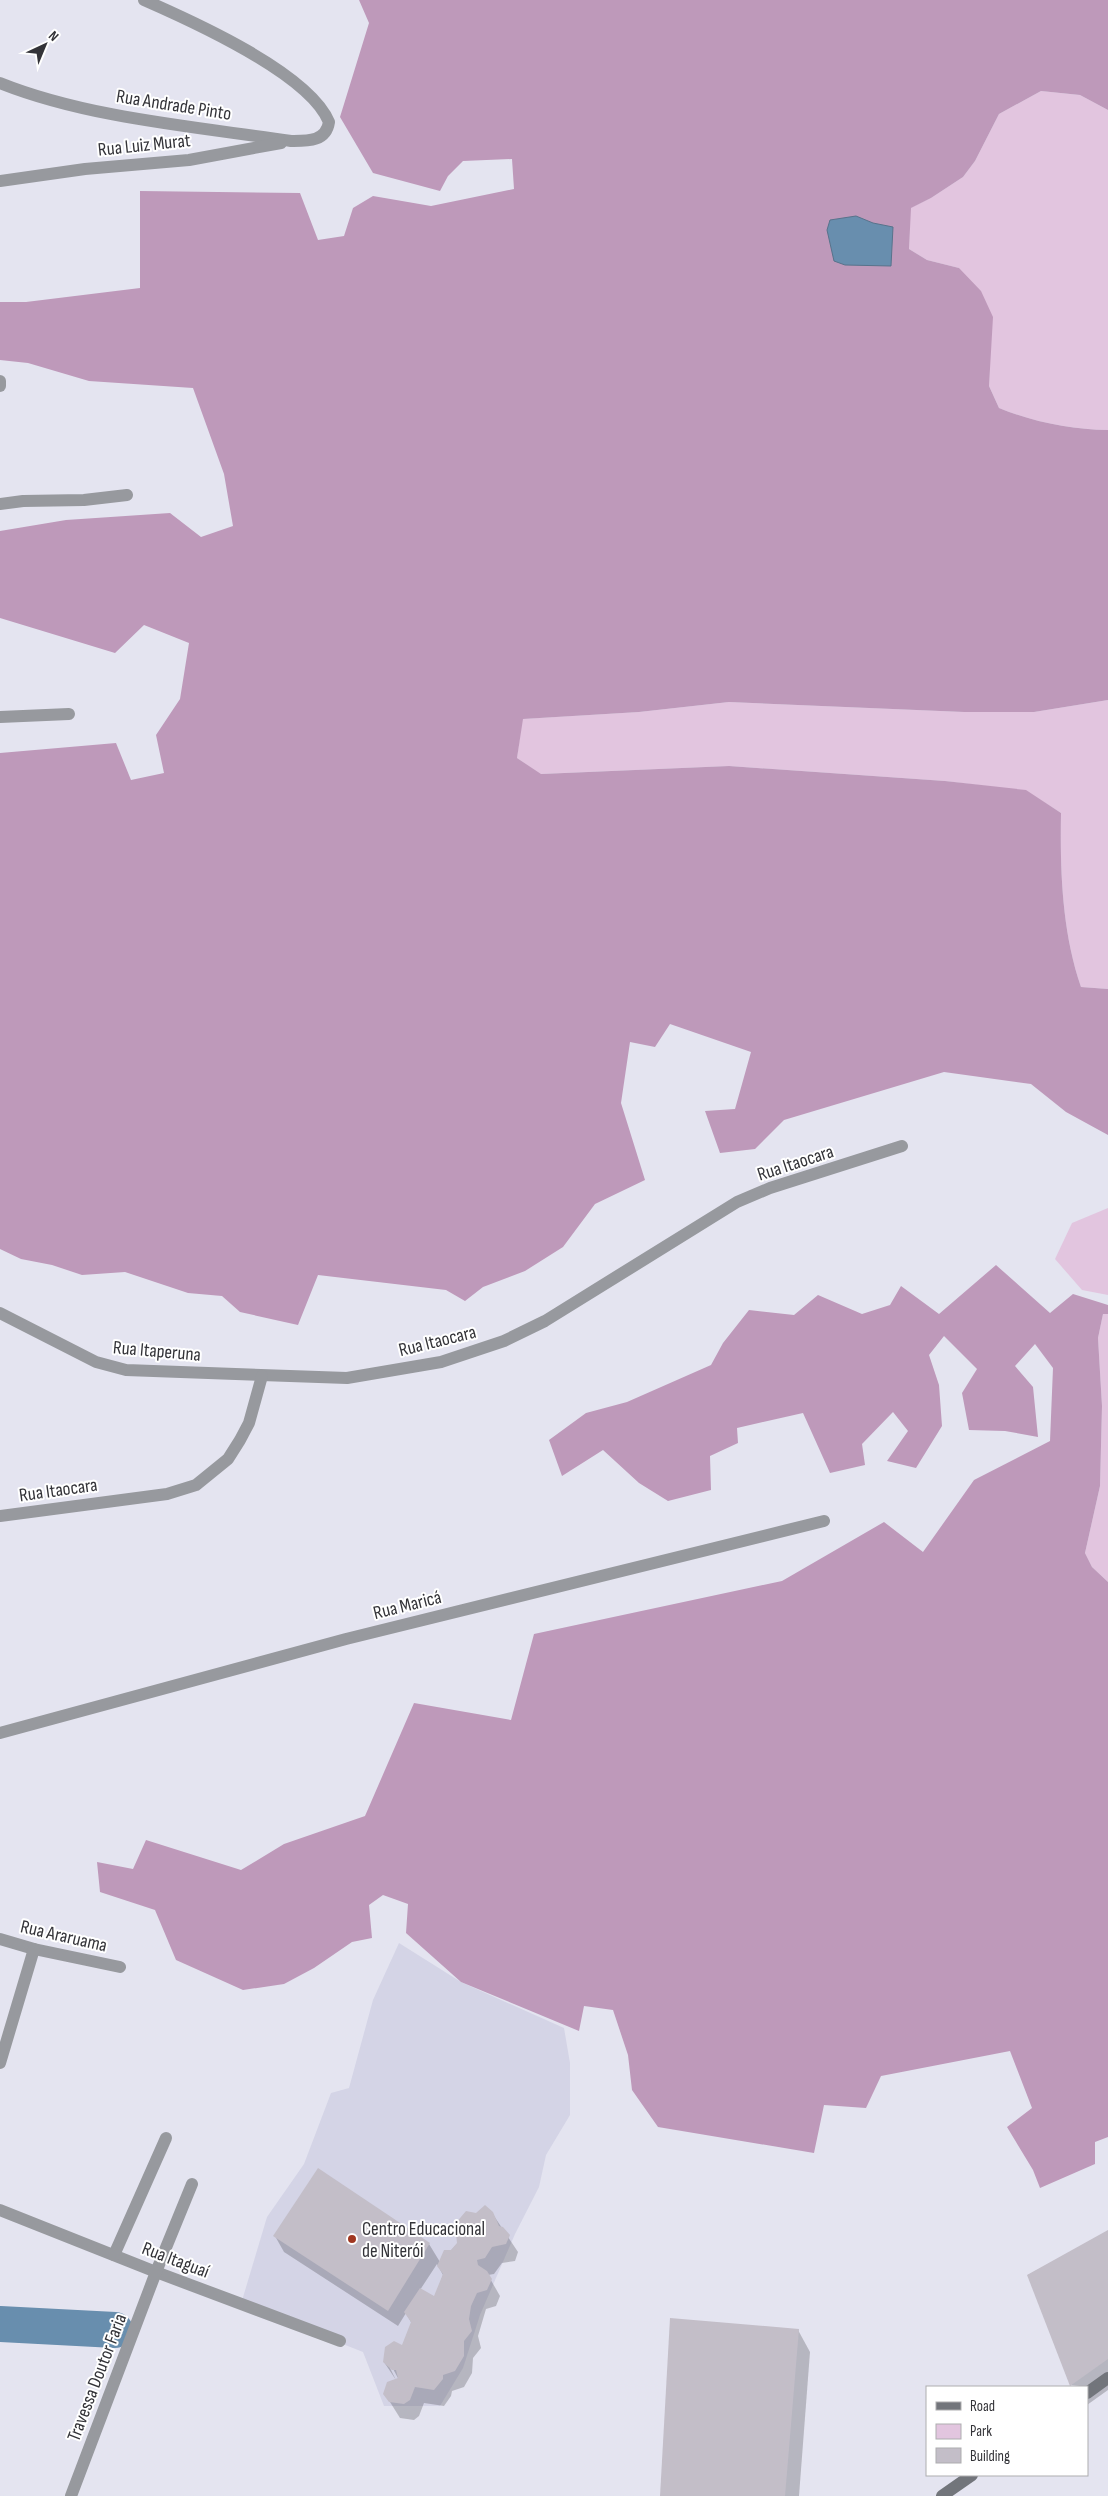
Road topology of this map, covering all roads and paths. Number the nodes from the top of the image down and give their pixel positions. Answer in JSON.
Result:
{"nodes":[{"id":1,"x":144,"y":0,"type":"edge"},
{"id":2,"x":0,"y":83,"type":"edge"},
{"id":3,"x":291,"y":141,"type":"junction"},
{"id":4,"x":0,"y":182,"type":"edge"},
{"id":5,"x":0,"y":382,"type":"edge"},
{"id":6,"x":0,"y":386,"type":"edge"},
{"id":7,"x":127,"y":495,"type":"dead end"},
{"id":8,"x":0,"y":504,"type":"edge"},
{"id":9,"x":69,"y":714,"type":"dead end"},
{"id":10,"x":0,"y":717,"type":"edge"},
{"id":11,"x":902,"y":1146,"type":"dead end"},
{"id":12,"x":0,"y":1313,"type":"edge"},
{"id":13,"x":262,"y":1376,"type":"junction"},
{"id":14,"x":0,"y":1516,"type":"edge"},
{"id":15,"x":824,"y":1521,"type":"dead end"},
{"id":16,"x":0,"y":1733,"type":"edge"},
{"id":17,"x":0,"y":1939,"type":"edge"},
{"id":18,"x":34,"y":1949,"type":"junction"},
{"id":19,"x":120,"y":1967,"type":"dead end"},
{"id":20,"x":0,"y":2063,"type":"edge"},
{"id":21,"x":166,"y":2138,"type":"dead end"},
{"id":22,"x":192,"y":2184,"type":"dead end"},
{"id":23,"x":0,"y":2210,"type":"edge"},
{"id":24,"x":114,"y":2255,"type":"junction"},
{"id":25,"x":156,"y":2272,"type":"junction"},
{"id":26,"x":340,"y":2341,"type":"dead end"},
{"id":27,"x":1108,"y":2378,"type":"edge"},
{"id":28,"x":1088,"y":2392,"type":"edge"},
{"id":29,"x":971,"y":2476,"type":"edge"},
{"id":30,"x":71,"y":2496,"type":"edge"},
{"id":31,"x":942,"y":2496,"type":"edge"}],
"edges":[{"from":1,"to":3,"type":"street","name":"Rua Andrade Pinto"},
{"from":2,"to":3,"type":"street","name":"Rua Andrade Pinto"},
{"from":3,"to":4,"type":"street","name":"Rua Luiz Murat"},
{"from":5,"to":6,"type":"street"},
{"from":7,"to":8,"type":"street"},
{"from":9,"to":10,"type":"street"},
{"from":11,"to":13,"type":"street","name":"Rua Itaocara"},
{"from":12,"to":13,"type":"street","name":"Rua Itaperuna"},
{"from":13,"to":14,"type":"street","name":"Rua Itaocara"},
{"from":15,"to":16,"type":"street","name":"Rua Maricá"},
{"from":17,"to":18,"type":"street","name":"Rua Araruama"},
{"from":18,"to":19,"type":"street","name":"Rua Araruama"},
{"from":18,"to":20,"type":"street"},
{"from":21,"to":24,"type":"street"},
{"from":22,"to":25,"type":"street","name":"Travessa Doutor Faria"},
{"from":23,"to":24,"type":"street","name":"Rua Itaguaí"},
{"from":24,"to":25,"type":"street","name":"Rua Itaguaí"},
{"from":25,"to":26,"type":"street","name":"Rua Itaguaí"},
{"from":25,"to":30,"type":"street","name":"Travessa Doutor Faria"},
{"from":27,"to":28,"type":"main road"},
{"from":29,"to":31,"type":"main road"}]}
